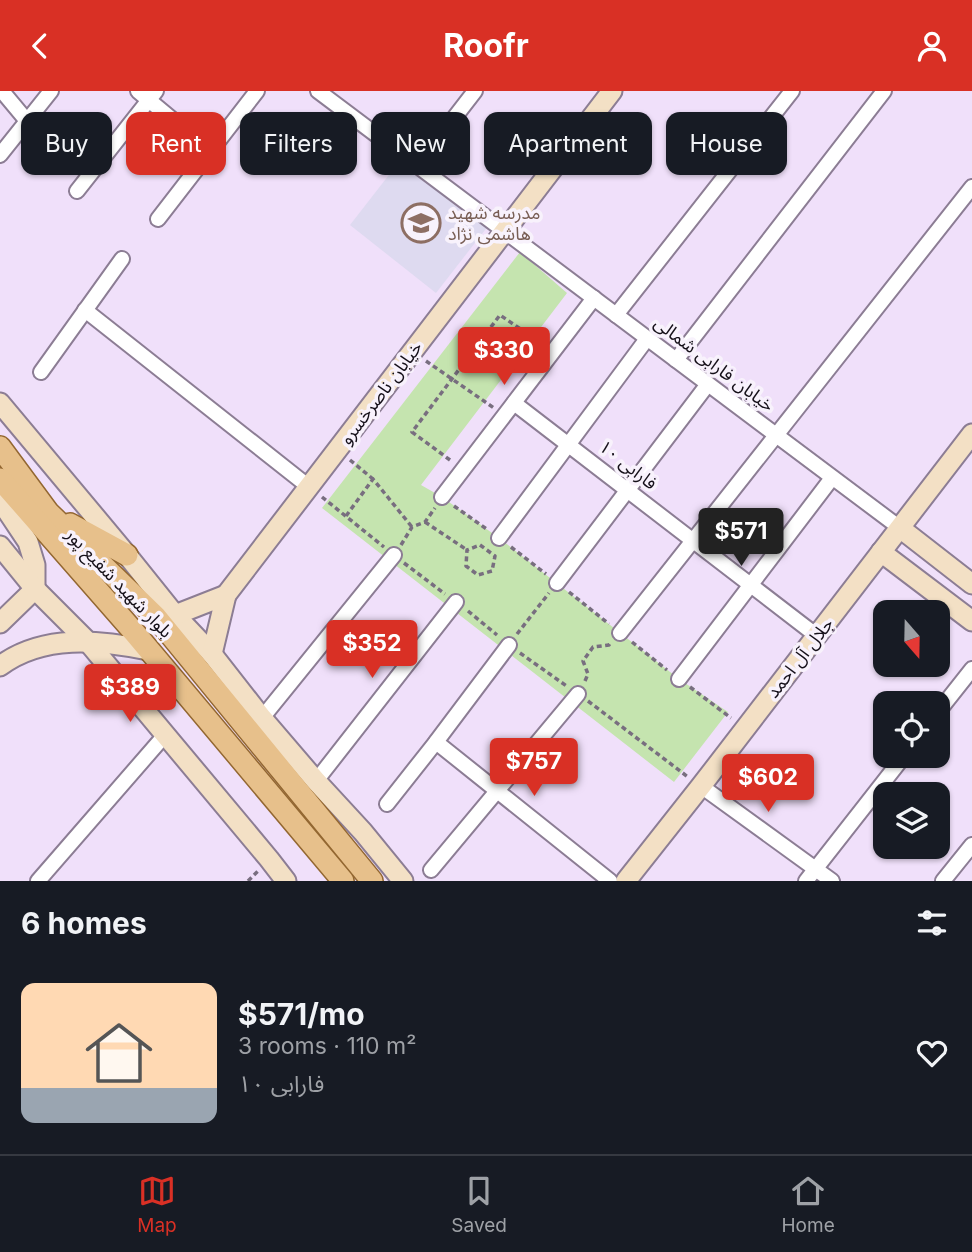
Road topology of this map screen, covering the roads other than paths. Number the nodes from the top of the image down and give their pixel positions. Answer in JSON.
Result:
{"nodes":[{"id":1,"x":2,"y":91,"type":"edge"},
{"id":2,"x":51,"y":91,"type":"edge"},
{"id":3,"x":257,"y":91,"type":"edge"},
{"id":4,"x":475,"y":91,"type":"edge"},
{"id":5,"x":612,"y":91,"type":"edge"},
{"id":6,"x":792,"y":91,"type":"edge"},
{"id":7,"x":884,"y":91,"type":"edge"},
{"id":8,"x":320,"y":92,"type":"edge"},
{"id":9,"x":147,"y":94,"type":"edge"},
{"id":10,"x":34,"y":112,"type":"edge"},
{"id":11,"x":167,"y":112,"type":"edge"},
{"id":12,"x":459,"y":112,"type":"edge"},
{"id":13,"x":21,"y":114,"type":"edge"},
{"id":14,"x":21,"y":129,"type":"edge"},
{"id":15,"x":226,"y":131,"type":"edge"},
{"id":16,"x":371,"y":131,"type":"edge"},
{"id":17,"x":0,"y":155,"type":"edge"},
{"id":18,"x":192,"y":175,"type":"edge"},
{"id":19,"x":429,"y":175,"type":"edge"},
{"id":20,"x":972,"y":187,"type":"edge"},
{"id":21,"x":77,"y":191,"type":"dead end"},
{"id":22,"x":158,"y":219,"type":"dead end"},
{"id":23,"x":505,"y":232,"type":"junction"},
{"id":24,"x":122,"y":259,"type":"dead end"},
{"id":25,"x":594,"y":298,"type":"junction"},
{"id":26,"x":85,"y":310,"type":"junction"},
{"id":27,"x":616,"y":315,"type":"junction"},
{"id":28,"x":646,"y":340,"type":"dead end"},
{"id":29,"x":676,"y":361,"type":"junction"},
{"id":30,"x":41,"y":372,"type":"dead end"},
{"id":31,"x":708,"y":384,"type":"junction"},
{"id":32,"x":0,"y":403,"type":"edge"},
{"id":33,"x":514,"y":403,"type":"junction"},
{"id":34,"x":972,"y":434,"type":"edge"},
{"id":35,"x":775,"y":435,"type":"junction"},
{"id":36,"x":568,"y":443,"type":"junction"},
{"id":37,"x":0,"y":447,"type":"edge"},
{"id":38,"x":832,"y":478,"type":"junction"},
{"id":39,"x":0,"y":479,"type":"edge"},
{"id":40,"x":309,"y":487,"type":"junction"},
{"id":41,"x":628,"y":489,"type":"junction"},
{"id":42,"x":442,"y":497,"type":"road end"},
{"id":43,"x":0,"y":501,"type":"edge"},
{"id":44,"x":48,"y":512,"type":"junction"},
{"id":45,"x":900,"y":528,"type":"junction"},
{"id":46,"x":499,"y":538,"type":"road end"},
{"id":47,"x":693,"y":540,"type":"junction"},
{"id":48,"x":0,"y":546,"type":"edge"},
{"id":49,"x":881,"y":552,"type":"junction"},
{"id":50,"x":127,"y":555,"type":"junction"},
{"id":51,"x":394,"y":555,"type":"road end"},
{"id":52,"x":557,"y":583,"type":"road end"},
{"id":53,"x":751,"y":584,"type":"junction"},
{"id":54,"x":972,"y":584,"type":"edge"},
{"id":55,"x":35,"y":589,"type":"junction"},
{"id":56,"x":226,"y":595,"type":"junction"},
{"id":57,"x":456,"y":602,"type":"dead end"},
{"id":58,"x":175,"y":615,"type":"junction"},
{"id":59,"x":972,"y":621,"type":"edge"},
{"id":60,"x":0,"y":623,"type":"edge"},
{"id":61,"x":620,"y":633,"type":"road end"},
{"id":62,"x":817,"y":636,"type":"junction"},
{"id":63,"x":87,"y":641,"type":"junction"},
{"id":64,"x":509,"y":645,"type":"road end"},
{"id":65,"x":149,"y":650,"type":"junction"},
{"id":66,"x":212,"y":654,"type":"junction"},
{"id":67,"x":3,"y":659,"type":"edge"},
{"id":68,"x":972,"y":669,"type":"edge"},
{"id":69,"x":679,"y":680,"type":"road end"},
{"id":70,"x":578,"y":694,"type":"road end"},
{"id":71,"x":950,"y":697,"type":"edge"},
{"id":72,"x":262,"y":717,"type":"junction"},
{"id":73,"x":165,"y":735,"type":"junction"},
{"id":74,"x":436,"y":742,"type":"junction"},
{"id":75,"x":895,"y":768,"type":"edge"},
{"id":76,"x":316,"y":781,"type":"junction"},
{"id":77,"x":701,"y":786,"type":"junction"},
{"id":78,"x":498,"y":791,"type":"junction"},
{"id":79,"x":387,"y":804,"type":"dead end"},
{"id":80,"x":972,"y":845,"type":"edge"},
{"id":81,"x":431,"y":870,"type":"dead end"},
{"id":82,"x":811,"y":875,"type":"edge"},
{"id":83,"x":38,"y":881,"type":"edge"},
{"id":84,"x":286,"y":881,"type":"edge"},
{"id":85,"x":343,"y":881,"type":"edge"},
{"id":86,"x":372,"y":881,"type":"edge"},
{"id":87,"x":403,"y":881,"type":"edge"},
{"id":88,"x":610,"y":881,"type":"edge"},
{"id":89,"x":626,"y":881,"type":"edge"},
{"id":90,"x":832,"y":881,"type":"edge"},
{"id":91,"x":943,"y":881,"type":"edge"}],
"edges":[{"from":1,"to":13,"type":"street"},
{"from":2,"to":10,"type":"street"},
{"from":3,"to":15,"type":"street"},
{"from":4,"to":12,"type":"street"},
{"from":5,"to":23,"type":"street","name":"خیابان ناصرخسرو"},
{"from":6,"to":27,"type":"street"},
{"from":7,"to":29,"type":"street"},
{"from":8,"to":16,"type":"street","name":"خیابان فارابی شمالی"},
{"from":9,"to":11,"type":"street"},
{"from":9,"to":21,"type":"street"},
{"from":14,"to":17,"type":"street"},
{"from":18,"to":22,"type":"street"},
{"from":19,"to":23,"type":"street","name":"خیابان فارابی شمالی"},
{"from":20,"to":35,"type":"street"},
{"from":23,"to":25,"type":"street","name":"خیابان فارابی شمالی"},
{"from":23,"to":40,"type":"street","name":"خیابان ناصرخسرو"},
{"from":24,"to":26,"type":"street"},
{"from":25,"to":27,"type":"street","name":"خیابان فارابی شمالی"},
{"from":25,"to":33,"type":"street"},
{"from":26,"to":30,"type":"street"},
{"from":26,"to":40,"type":"street"},
{"from":27,"to":29,"type":"street","name":"خیابان فارابی شمالی"},
{"from":28,"to":36,"type":"street"},
{"from":29,"to":31,"type":"street","name":"خیابان فارابی شمالی"},
{"from":31,"to":35,"type":"street","name":"خیابان فارابی شمالی"},
{"from":31,"to":41,"type":"street"},
{"from":32,"to":50,"type":"street"},
{"from":33,"to":36,"type":"street","name":"فارابی ۱۰"},
{"from":33,"to":42,"type":"street"},
{"from":34,"to":45,"type":"street","name":"جلال آل احمد"},
{"from":35,"to":38,"type":"street","name":"خیابان فارابی شمالی"},
{"from":35,"to":47,"type":"street"},
{"from":36,"to":41,"type":"street","name":"فارابی ۱۰"},
{"from":36,"to":46,"type":"street"},
{"from":37,"to":44,"type":"main road","name":"بلوار شهید شفیع پور"},
{"from":38,"to":45,"type":"street","name":"خیابان فارابی شمالی"},
{"from":38,"to":53,"type":"street"},
{"from":39,"to":65,"type":"main road","name":"بلوار شهید شفیع پور"},
{"from":40,"to":56,"type":"street","name":"خیابان ناصرخسرو"},
{"from":41,"to":47,"type":"street","name":"فارابی ۱۰"},
{"from":41,"to":52,"type":"street"},
{"from":43,"to":55,"type":"street"},
{"from":44,"to":50,"type":"main road"},
{"from":44,"to":86,"type":"main road","name":"بلوار شهید شفیع پور"},
{"from":45,"to":49,"type":"street","name":"جلال آل احمد"},
{"from":45,"to":54,"type":"street"},
{"from":47,"to":53,"type":"street","name":"فارابی ۱۰"},
{"from":47,"to":61,"type":"street"},
{"from":48,"to":55,"type":"street"},
{"from":49,"to":59,"type":"street"},
{"from":49,"to":62,"type":"street","name":"جلال آل احمد"},
{"from":50,"to":58,"type":"street"},
{"from":51,"to":72,"type":"street"},
{"from":53,"to":62,"type":"street","name":"فارابی ۱۰"},
{"from":53,"to":69,"type":"street"},
{"from":55,"to":60,"type":"street"},
{"from":55,"to":63,"type":"street"},
{"from":56,"to":58,"type":"street"},
{"from":56,"to":66,"type":"street"},
{"from":57,"to":76,"type":"street"},
{"from":58,"to":66,"type":"street"},
{"from":62,"to":77,"type":"street","name":"جلال آل احمد"},
{"from":63,"to":65,"type":"street"},
{"from":63,"to":67,"type":"street"},
{"from":63,"to":73,"type":"street"},
{"from":64,"to":74,"type":"street"},
{"from":65,"to":85,"type":"main road","name":"بلوار شهید شفیع پور"},
{"from":66,"to":72,"type":"street"},
{"from":68,"to":71,"type":"street"},
{"from":70,"to":78,"type":"street"},
{"from":72,"to":76,"type":"street"},
{"from":73,"to":83,"type":"street"},
{"from":73,"to":84,"type":"street"},
{"from":74,"to":78,"type":"street"},
{"from":74,"to":79,"type":"street"},
{"from":75,"to":82,"type":"street"},
{"from":76,"to":87,"type":"street"},
{"from":77,"to":82,"type":"street"},
{"from":77,"to":89,"type":"street","name":"جلال آل احمد"},
{"from":78,"to":81,"type":"street"},
{"from":78,"to":88,"type":"street"},
{"from":80,"to":91,"type":"street"},
{"from":82,"to":90,"type":"street"}]}
